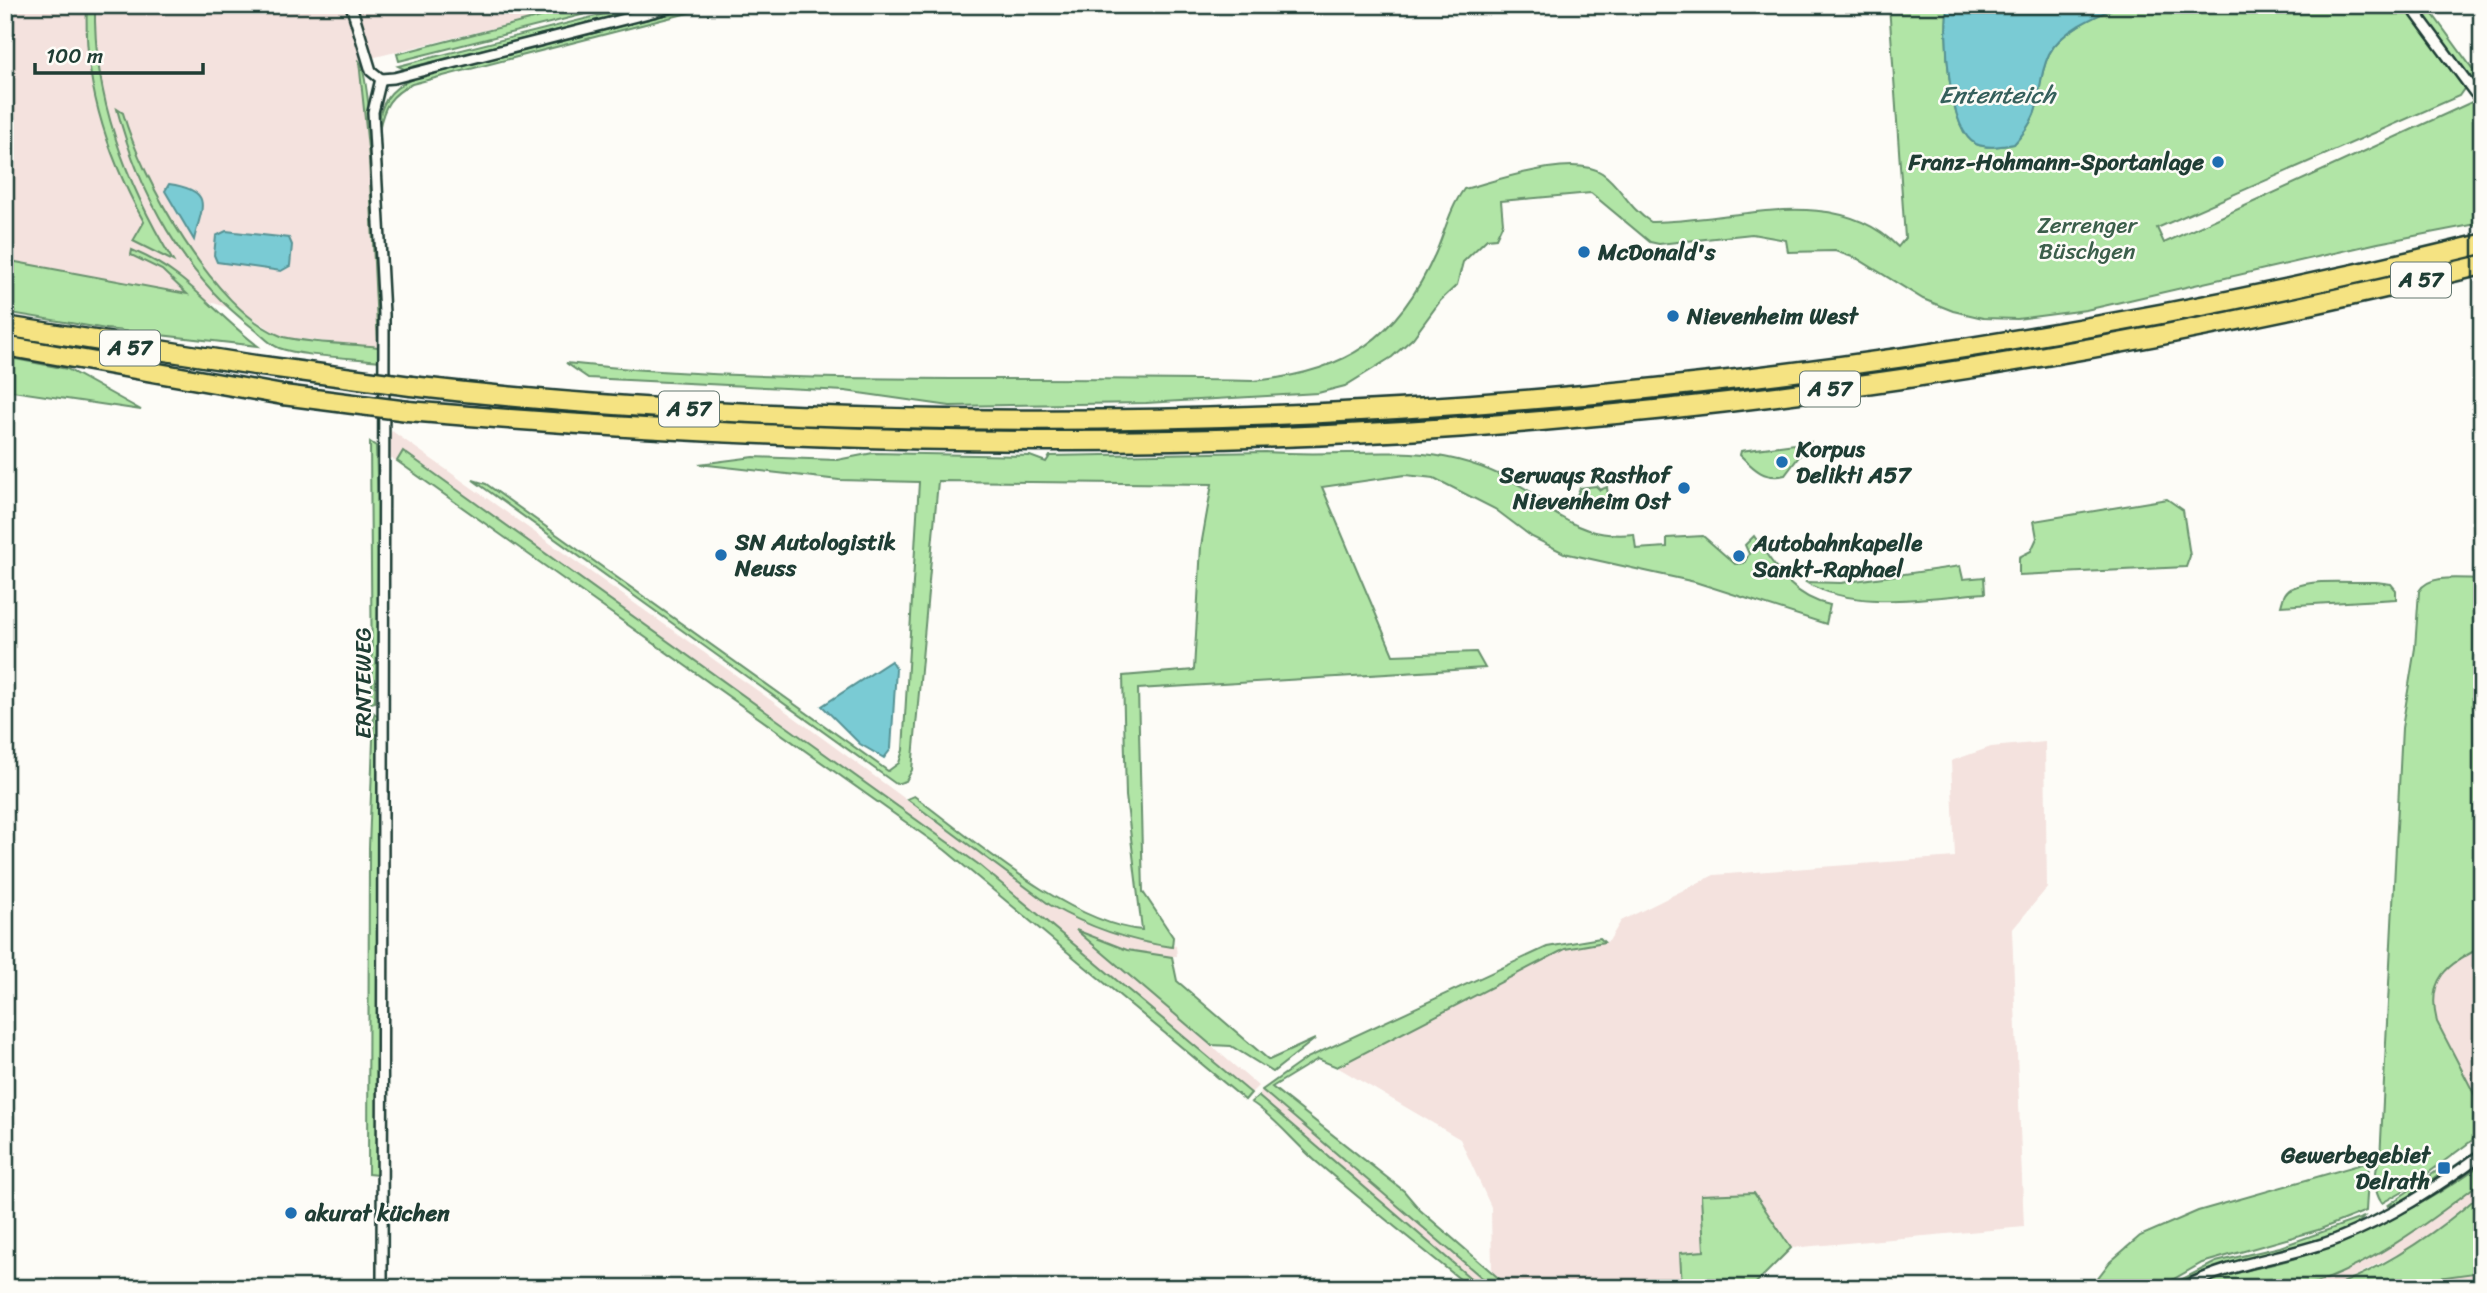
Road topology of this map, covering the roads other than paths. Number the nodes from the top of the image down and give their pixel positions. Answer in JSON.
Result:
{"nodes":[{"id":1,"x":351,"y":5,"type":"edge"},
{"id":2,"x":680,"y":5,"type":"edge"},
{"id":3,"x":2410,"y":5,"type":"edge"},
{"id":4,"x":382,"y":79,"type":"junction"},
{"id":5,"x":2482,"y":88,"type":"edge"},
{"id":6,"x":2482,"y":244,"type":"edge"},
{"id":7,"x":2482,"y":265,"type":"edge"},
{"id":8,"x":5,"y":326,"type":"edge"},
{"id":9,"x":5,"y":346,"type":"edge"},
{"id":10,"x":2482,"y":1154,"type":"edge"},
{"id":11,"x":382,"y":1288,"type":"edge"},
{"id":12,"x":2183,"y":1288,"type":"edge"}],
"edges":[{"from":1,"to":4,"type":"street"},
{"from":2,"to":4,"type":"street"},
{"from":3,"to":5,"type":"street"},
{"from":4,"to":11,"type":"street","name":"ERNTEWEG"},
{"from":6,"to":8,"type":"highway","number":"A 57","bridge":true},
{"from":7,"to":9,"type":"highway","number":"A 57","bridge":true},
{"from":10,"to":12,"type":"street"}]}
